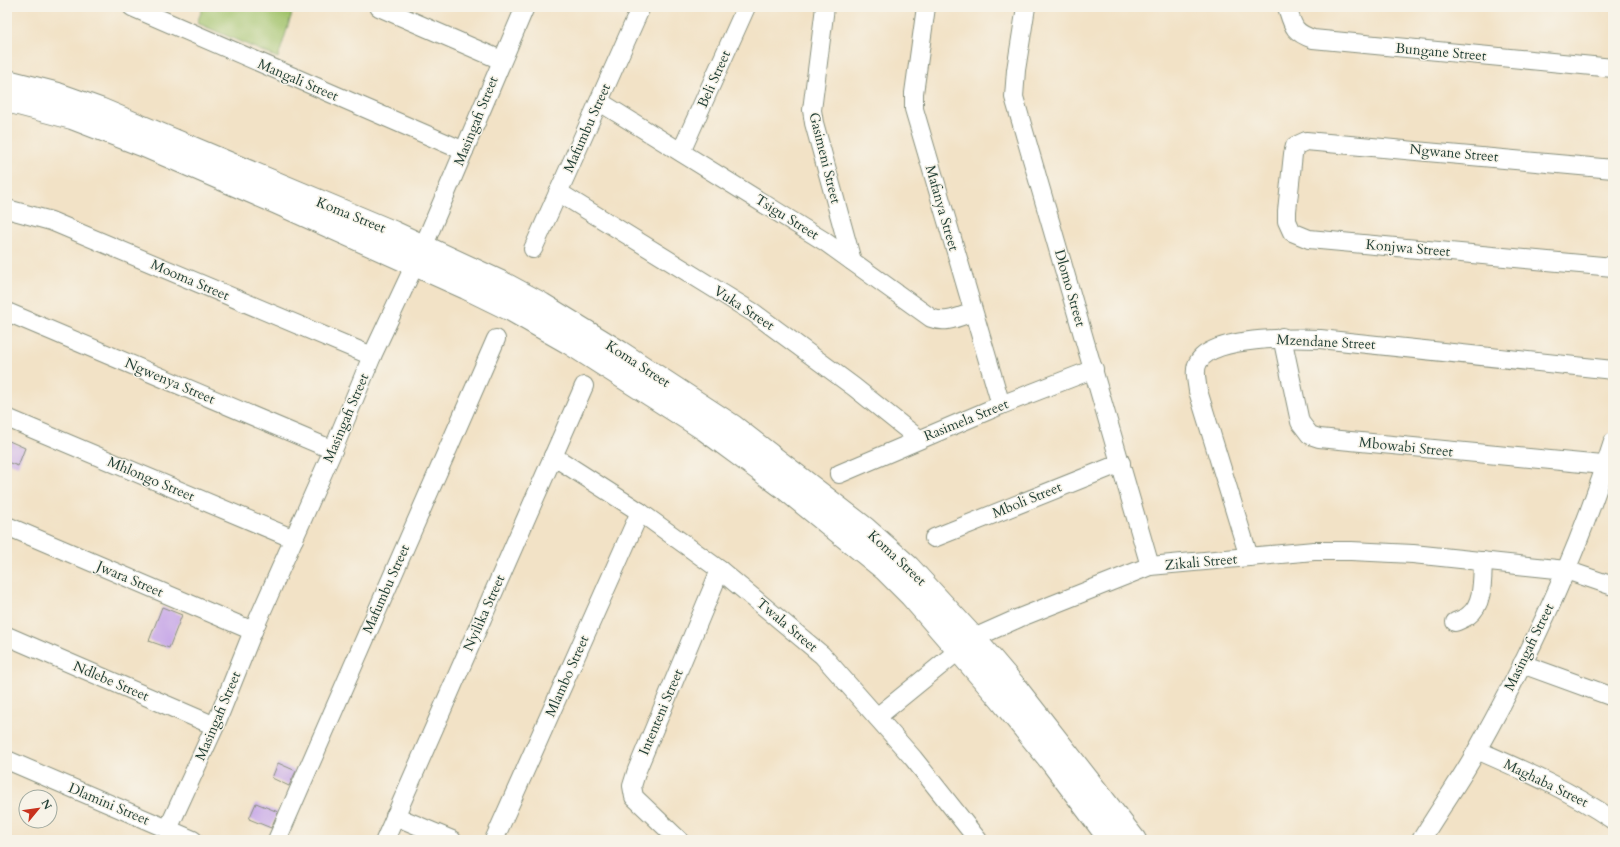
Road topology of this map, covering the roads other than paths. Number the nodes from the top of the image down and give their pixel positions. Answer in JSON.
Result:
{"nodes":[{"id":1,"x":132,"y":7,"type":"edge"},
{"id":2,"x":379,"y":7,"type":"edge"},
{"id":3,"x":525,"y":7,"type":"edge"},
{"id":4,"x":640,"y":7,"type":"edge"},
{"id":5,"x":746,"y":7,"type":"edge"},
{"id":6,"x":825,"y":7,"type":"edge"},
{"id":7,"x":926,"y":7,"type":"edge"},
{"id":8,"x":1026,"y":7,"type":"edge"},
{"id":9,"x":1287,"y":7,"type":"edge"},
{"id":10,"x":501,"y":60,"type":"junction"},
{"id":11,"x":1613,"y":68,"type":"edge"},
{"id":12,"x":7,"y":81,"type":"edge"},
{"id":13,"x":7,"y":101,"type":"edge"},
{"id":14,"x":600,"y":102,"type":"junction"},
{"id":15,"x":1295,"y":146,"type":"joint"},
{"id":16,"x":464,"y":151,"type":"junction"},
{"id":17,"x":682,"y":152,"type":"junction"},
{"id":18,"x":1613,"y":169,"type":"edge"},
{"id":19,"x":558,"y":192,"type":"junction"},
{"id":20,"x":7,"y":209,"type":"edge"},
{"id":21,"x":533,"y":249,"type":"dead end"},
{"id":22,"x":419,"y":255,"type":"junction"},
{"id":23,"x":852,"y":260,"type":"junction"},
{"id":24,"x":1613,"y":267,"type":"edge"},
{"id":25,"x":7,"y":312,"type":"edge"},
{"id":26,"x":973,"y":312,"type":"junction"},
{"id":27,"x":1282,"y":338,"type":"junction"},
{"id":28,"x":496,"y":339,"type":"dead end"},
{"id":29,"x":372,"y":356,"type":"junction"},
{"id":30,"x":1094,"y":369,"type":"junction"},
{"id":31,"x":1613,"y":370,"type":"edge"},
{"id":32,"x":584,"y":386,"type":"dead end"},
{"id":33,"x":1001,"y":405,"type":"junction"},
{"id":34,"x":7,"y":418,"type":"edge"},
{"id":35,"x":919,"y":439,"type":"junction"},
{"id":36,"x":1613,"y":442,"type":"edge"},
{"id":37,"x":333,"y":450,"type":"junction"},
{"id":38,"x":553,"y":456,"type":"junction"},
{"id":39,"x":1121,"y":463,"type":"junction"},
{"id":40,"x":1609,"y":466,"type":"edge"},
{"id":41,"x":839,"y":474,"type":"dead end"},
{"id":42,"x":640,"y":512,"type":"junction"},
{"id":43,"x":7,"y":526,"type":"edge"},
{"id":44,"x":934,"y":538,"type":"dead end"},
{"id":45,"x":294,"y":539,"type":"junction"},
{"id":46,"x":1249,"y":558,"type":"junction"},
{"id":47,"x":1483,"y":561,"type":"junction"},
{"id":48,"x":1150,"y":566,"type":"junction"},
{"id":49,"x":720,"y":570,"type":"junction"},
{"id":50,"x":1566,"y":570,"type":"junction"},
{"id":51,"x":1613,"y":586,"type":"edge"},
{"id":52,"x":1455,"y":622,"type":"dead end"},
{"id":53,"x":253,"y":631,"type":"junction"},
{"id":54,"x":7,"y":636,"type":"edge"},
{"id":55,"x":966,"y":644,"type":"junction"},
{"id":56,"x":1522,"y":664,"type":"junction"},
{"id":57,"x":1613,"y":697,"type":"edge"},
{"id":58,"x":877,"y":718,"type":"junction"},
{"id":59,"x":215,"y":726,"type":"junction"},
{"id":60,"x":1477,"y":750,"type":"junction"},
{"id":61,"x":7,"y":760,"type":"edge"},
{"id":62,"x":396,"y":816,"type":"junction"},
{"id":63,"x":1613,"y":820,"type":"edge"},
{"id":64,"x":168,"y":829,"type":"junction"},
{"id":65,"x":193,"y":840,"type":"edge"},
{"id":66,"x":277,"y":840,"type":"edge"},
{"id":67,"x":385,"y":840,"type":"edge"},
{"id":68,"x":452,"y":840,"type":"edge"},
{"id":69,"x":494,"y":840,"type":"edge"},
{"id":70,"x":679,"y":840,"type":"edge"},
{"id":71,"x":978,"y":840,"type":"edge"},
{"id":72,"x":1110,"y":840,"type":"edge"},
{"id":73,"x":1135,"y":840,"type":"edge"},
{"id":74,"x":1421,"y":840,"type":"edge"}],
"edges":[{"from":1,"to":16,"type":"street","name":"Mangali Street"},
{"from":2,"to":10,"type":"street"},
{"from":3,"to":10,"type":"street","name":"Masingafi Street"},
{"from":4,"to":14,"type":"street","name":"Mafumbu Street"},
{"from":5,"to":17,"type":"street","name":"Beli Street"},
{"from":6,"to":23,"type":"street","name":"Gasimeni Street"},
{"from":7,"to":26,"type":"street","name":"Mafanya Street"},
{"from":8,"to":30,"type":"street","name":"Dlomo Street"},
{"from":9,"to":11,"type":"street","name":"Bungane Street"},
{"from":10,"to":16,"type":"street","name":"Masingafi Street"},
{"from":12,"to":22,"type":"main road","name":"Koma Street"},
{"from":13,"to":22,"type":"main road","name":"Koma Street"},
{"from":14,"to":17,"type":"street","name":"Tsigu Street"},
{"from":14,"to":19,"type":"street","name":"Mafumbu Street"},
{"from":15,"to":18,"type":"street","name":"Ngwane Street"},
{"from":15,"to":24,"type":"street","name":"Konjwa Street"},
{"from":16,"to":22,"type":"street","name":"Masingafi Street"},
{"from":17,"to":23,"type":"street","name":"Tsigu Street"},
{"from":19,"to":21,"type":"street","name":"Mafumbu Street"},
{"from":19,"to":35,"type":"street","name":"Vuka Street"},
{"from":20,"to":29,"type":"street","name":"Mooma Street"},
{"from":22,"to":29,"type":"street","name":"Masingafi Street"},
{"from":22,"to":55,"type":"main road","name":"Koma Street"},
{"from":23,"to":26,"type":"street","name":"Tsigu Street"},
{"from":25,"to":37,"type":"street","name":"Ngwenya Street"},
{"from":26,"to":33,"type":"street","name":"Mafanya Street"},
{"from":27,"to":31,"type":"street","name":"Mzendane Street"},
{"from":27,"to":40,"type":"street","name":"Mbowabi Street"},
{"from":27,"to":46,"type":"street","name":"Mzendane Street"},
{"from":28,"to":66,"type":"street","name":"Mafumbu Street"},
{"from":29,"to":37,"type":"street","name":"Masingafi Street"},
{"from":30,"to":33,"type":"street","name":"Rasimela Street"},
{"from":30,"to":39,"type":"street","name":"Dlomo Street"},
{"from":32,"to":38,"type":"street","name":"Nyilika Street"},
{"from":33,"to":35,"type":"street","name":"Rasimela Street"},
{"from":34,"to":45,"type":"street","name":"Mhlongo Street"},
{"from":35,"to":41,"type":"street","name":"Rasimela Street"},
{"from":36,"to":40,"type":"street","name":"Masingafi Street"},
{"from":37,"to":45,"type":"street","name":"Masingafi Street"},
{"from":38,"to":42,"type":"street","name":"Twala Street"},
{"from":38,"to":62,"type":"street","name":"Nyilika Street"},
{"from":39,"to":44,"type":"street","name":"Mboli Street"},
{"from":39,"to":48,"type":"street","name":"Dlomo Street"},
{"from":40,"to":50,"type":"street","name":"Masingafi Street"},
{"from":42,"to":49,"type":"street","name":"Twala Street"},
{"from":42,"to":69,"type":"street","name":"Mlambo Street"},
{"from":43,"to":53,"type":"street","name":"Jwara Street"},
{"from":45,"to":53,"type":"street","name":"Masingafi Street"},
{"from":46,"to":47,"type":"street","name":"Zikali Street"},
{"from":46,"to":48,"type":"street","name":"Zikali Street"},
{"from":47,"to":50,"type":"street","name":"Zikali Street"},
{"from":47,"to":52,"type":"street"},
{"from":48,"to":55,"type":"street","name":"Zikali Street"},
{"from":49,"to":58,"type":"street","name":"Twala Street"},
{"from":49,"to":70,"type":"street","name":"Intenteni Street"},
{"from":50,"to":51,"type":"street","name":"Zikali Street"},
{"from":50,"to":56,"type":"street","name":"Masingafi Street"},
{"from":53,"to":59,"type":"street","name":"Masingafi Street"},
{"from":54,"to":59,"type":"street","name":"Ndlebe Street"},
{"from":55,"to":58,"type":"street","name":"Zikali Street"},
{"from":55,"to":72,"type":"main road","name":"Koma Street"},
{"from":55,"to":73,"type":"main road","name":"Koma Street"},
{"from":56,"to":57,"type":"street"},
{"from":56,"to":60,"type":"street","name":"Masingafi Street"},
{"from":58,"to":71,"type":"street","name":"Twala Street"},
{"from":59,"to":64,"type":"street","name":"Masingafi Street"},
{"from":60,"to":63,"type":"street","name":"Maghaba Street"},
{"from":60,"to":74,"type":"street","name":"Masingafi Street"},
{"from":61,"to":64,"type":"street","name":"Dlamini Street"},
{"from":62,"to":67,"type":"street","name":"Nyilika Street"},
{"from":62,"to":68,"type":"street"},
{"from":64,"to":65,"type":"street","name":"Dlamini Street"}]}
